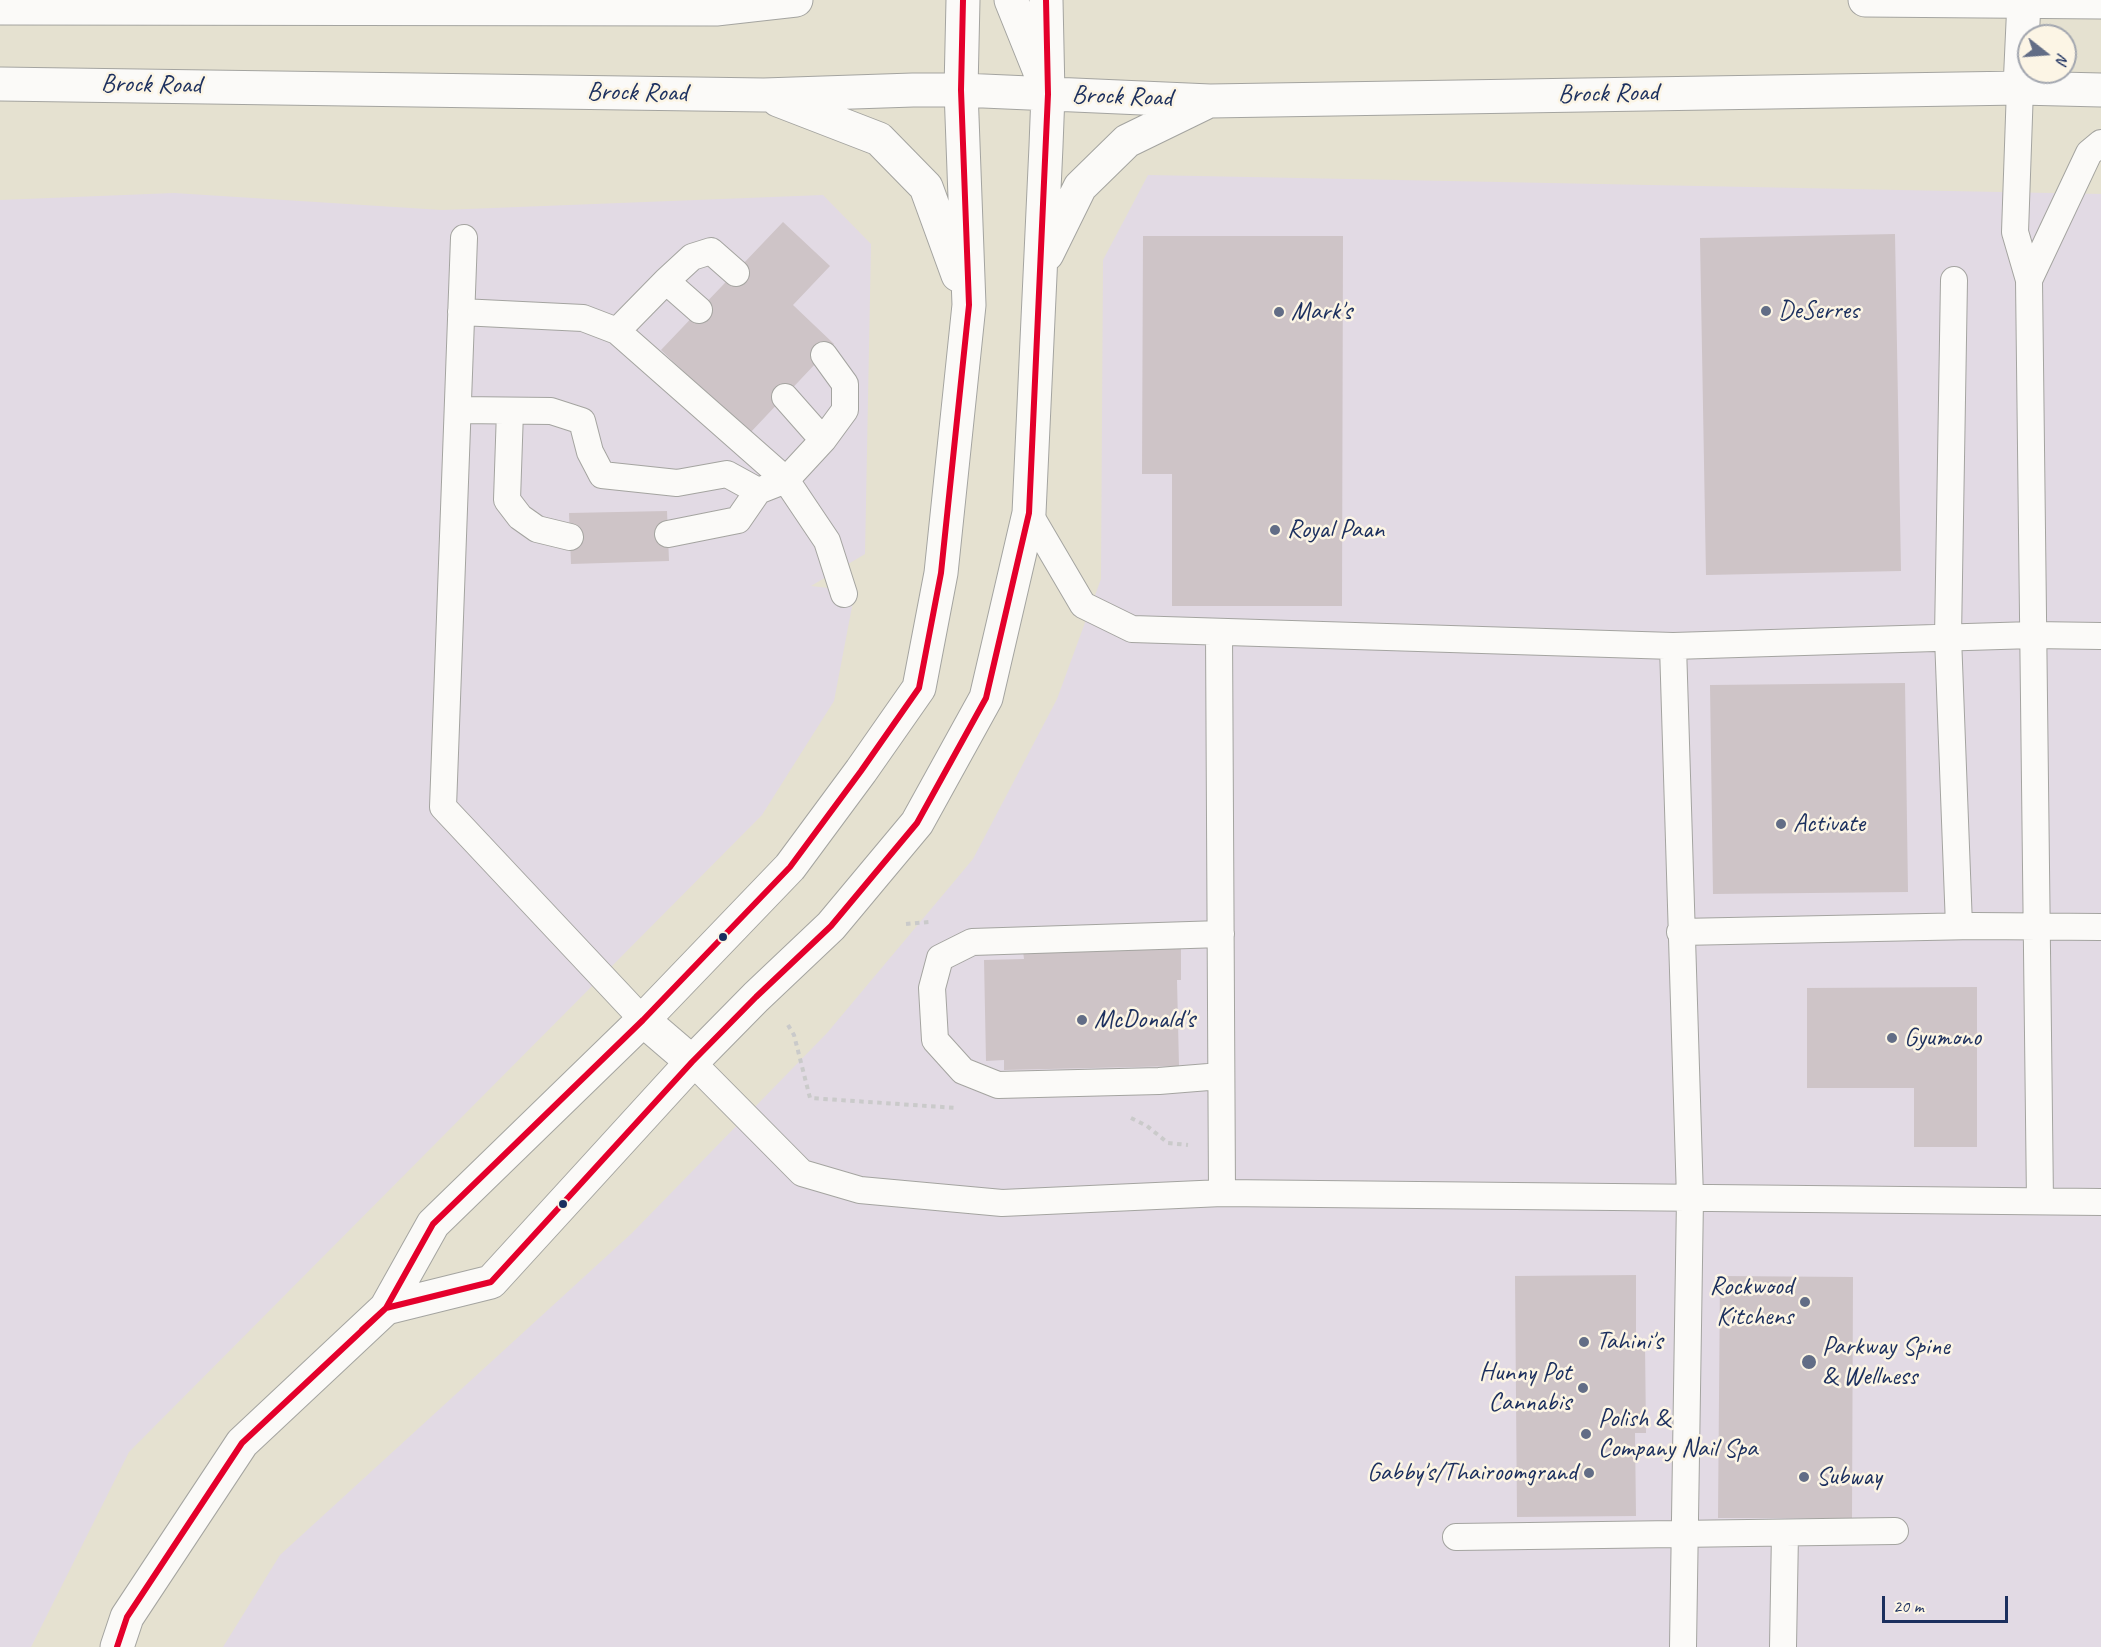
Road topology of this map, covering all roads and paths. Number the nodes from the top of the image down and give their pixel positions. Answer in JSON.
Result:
{"nodes":[{"id":1,"x":796,"y":0,"type":"edge"},
{"id":2,"x":963,"y":0,"type":"edge"},
{"id":3,"x":1011,"y":0,"type":"edge"},
{"id":4,"x":1046,"y":0,"type":"edge"},
{"id":5,"x":1865,"y":0,"type":"edge"},
{"id":6,"x":2024,"y":1,"type":"edge"},
{"id":7,"x":2101,"y":2,"type":"edge"},
{"id":8,"x":449,"y":4,"type":"edge"},
{"id":9,"x":0,"y":8,"type":"edge"},
{"id":10,"x":0,"y":84,"type":"edge"},
{"id":11,"x":2020,"y":88,"type":"junction"},
{"id":12,"x":961,"y":90,"type":"junction"},
{"id":13,"x":2101,"y":90,"type":"edge"},
{"id":14,"x":1048,"y":94,"type":"junction"},
{"id":15,"x":764,"y":95,"type":"junction"},
{"id":16,"x":1210,"y":101,"type":"junction"},
{"id":17,"x":2101,"y":143,"type":"edge"},
{"id":18,"x":464,"y":238,"type":"dead end"},
{"id":19,"x":1041,"y":267,"type":"junction"},
{"id":20,"x":736,"y":273,"type":"dead end"},
{"id":21,"x":1954,"y":280,"type":"dead end"},
{"id":22,"x":2029,"y":280,"type":"junction"},
{"id":23,"x":666,"y":281,"type":"junction"},
{"id":24,"x":969,"y":305,"type":"junction"},
{"id":25,"x":699,"y":310,"type":"dead end"},
{"id":26,"x":460,"y":312,"type":"junction"},
{"id":27,"x":617,"y":331,"type":"junction"},
{"id":28,"x":824,"y":356,"type":"dead end"},
{"id":29,"x":785,"y":397,"type":"dead end"},
{"id":30,"x":459,"y":410,"type":"junction"},
{"id":31,"x":510,"y":411,"type":"junction"},
{"id":32,"x":823,"y":440,"type":"junction"},
{"id":33,"x":786,"y":480,"type":"junction"},
{"id":34,"x":758,"y":491,"type":"junction"},
{"id":35,"x":1029,"y":513,"type":"junction"},
{"id":36,"x":668,"y":534,"type":"dead end"},
{"id":37,"x":570,"y":537,"type":"dead end"},
{"id":38,"x":844,"y":594,"type":"dead end"},
{"id":39,"x":1219,"y":632,"type":"junction"},
{"id":40,"x":2033,"y":635,"type":"junction"},
{"id":41,"x":2101,"y":636,"type":"edge"},
{"id":42,"x":1948,"y":637,"type":"junction"},
{"id":43,"x":1673,"y":646,"type":"junction"},
{"id":44,"x":1959,"y":926,"type":"junction"},
{"id":45,"x":2037,"y":926,"type":"junction"},
{"id":46,"x":2101,"y":927,"type":"edge"},
{"id":47,"x":1680,"y":932,"type":"junction"},
{"id":48,"x":1221,"y":934,"type":"junction"},
{"id":49,"x":643,"y":1020,"type":"junction"},
{"id":50,"x":692,"y":1062,"type":"junction"},
{"id":51,"x":1221,"y":1076,"type":"junction"},
{"id":52,"x":1222,"y":1193,"type":"junction"},
{"id":53,"x":1690,"y":1198,"type":"junction"},
{"id":54,"x":2040,"y":1201,"type":"junction"},
{"id":55,"x":2101,"y":1202,"type":"edge"},
{"id":56,"x":386,"y":1308,"type":"junction"},
{"id":57,"x":1895,"y":1531,"type":"dead end"},
{"id":58,"x":1785,"y":1533,"type":"junction"},
{"id":59,"x":1684,"y":1534,"type":"junction"},
{"id":60,"x":1456,"y":1537,"type":"dead end"},
{"id":61,"x":117,"y":1647,"type":"edge"},
{"id":62,"x":1683,"y":1647,"type":"edge"},
{"id":63,"x":1783,"y":1647,"type":"edge"}],
"edges":[{"from":1,"to":8,"type":"main road"},
{"from":2,"to":12,"type":"main road"},
{"from":3,"to":14,"type":"main road"},
{"from":4,"to":14,"type":"main road"},
{"from":5,"to":6,"type":"main road"},
{"from":6,"to":7,"type":"main road"},
{"from":6,"to":11,"type":"main road"},
{"from":8,"to":9,"type":"main road"},
{"from":10,"to":15,"type":"main road","name":"Brock Road"},
{"from":11,"to":13,"type":"main road","name":"Brock Road"},
{"from":11,"to":16,"type":"main road","name":"Brock Road"},
{"from":11,"to":22,"type":"lane"},
{"from":12,"to":14,"type":"main road","name":"Brock Road"},
{"from":12,"to":15,"type":"main road","name":"Brock Road"},
{"from":12,"to":24,"type":"main road"},
{"from":14,"to":16,"type":"main road","name":"Brock Road"},
{"from":14,"to":19,"type":"main road"},
{"from":15,"to":24,"type":"main road"},
{"from":16,"to":19,"type":"main road"},
{"from":17,"to":22,"type":"lane"},
{"from":18,"to":26,"type":"lane"},
{"from":19,"to":35,"type":"main road"},
{"from":20,"to":23,"type":"lane"},
{"from":21,"to":42,"type":"lane"},
{"from":22,"to":40,"type":"lane"},
{"from":23,"to":25,"type":"lane"},
{"from":23,"to":27,"type":"lane"},
{"from":24,"to":49,"type":"main road"},
{"from":26,"to":27,"type":"lane"},
{"from":26,"to":30,"type":"lane"},
{"from":27,"to":33,"type":"lane"},
{"from":28,"to":32,"type":"lane"},
{"from":29,"to":32,"type":"lane"},
{"from":30,"to":31,"type":"lane"},
{"from":30,"to":49,"type":"lane"},
{"from":31,"to":34,"type":"lane"},
{"from":31,"to":37,"type":"lane"},
{"from":32,"to":33,"type":"lane"},
{"from":33,"to":34,"type":"lane"},
{"from":33,"to":38,"type":"lane"},
{"from":34,"to":36,"type":"lane"},
{"from":35,"to":39,"type":"lane"},
{"from":35,"to":50,"type":"main road"},
{"from":39,"to":43,"type":"lane"},
{"from":39,"to":48,"type":"lane"},
{"from":40,"to":41,"type":"lane"},
{"from":40,"to":42,"type":"lane"},
{"from":40,"to":45,"type":"lane"},
{"from":42,"to":43,"type":"lane"},
{"from":42,"to":44,"type":"lane"},
{"from":43,"to":47,"type":"lane"},
{"from":44,"to":45,"type":"lane"},
{"from":44,"to":47,"type":"lane"},
{"from":45,"to":46,"type":"lane"},
{"from":45,"to":54,"type":"lane"},
{"from":47,"to":53,"type":"lane"},
{"from":48,"to":51,"type":"lane"},
{"from":48,"to":51,"type":"lane"},
{"from":49,"to":50,"type":"main road"},
{"from":49,"to":56,"type":"main road"},
{"from":50,"to":52,"type":"lane"},
{"from":50,"to":56,"type":"main road"},
{"from":51,"to":52,"type":"lane"},
{"from":52,"to":53,"type":"lane"},
{"from":53,"to":54,"type":"lane"},
{"from":53,"to":59,"type":"lane"},
{"from":54,"to":55,"type":"lane"},
{"from":56,"to":61,"type":"main road"},
{"from":57,"to":58,"type":"lane"},
{"from":58,"to":59,"type":"lane"},
{"from":58,"to":63,"type":"lane"},
{"from":59,"to":60,"type":"lane"},
{"from":59,"to":62,"type":"lane"}]}
